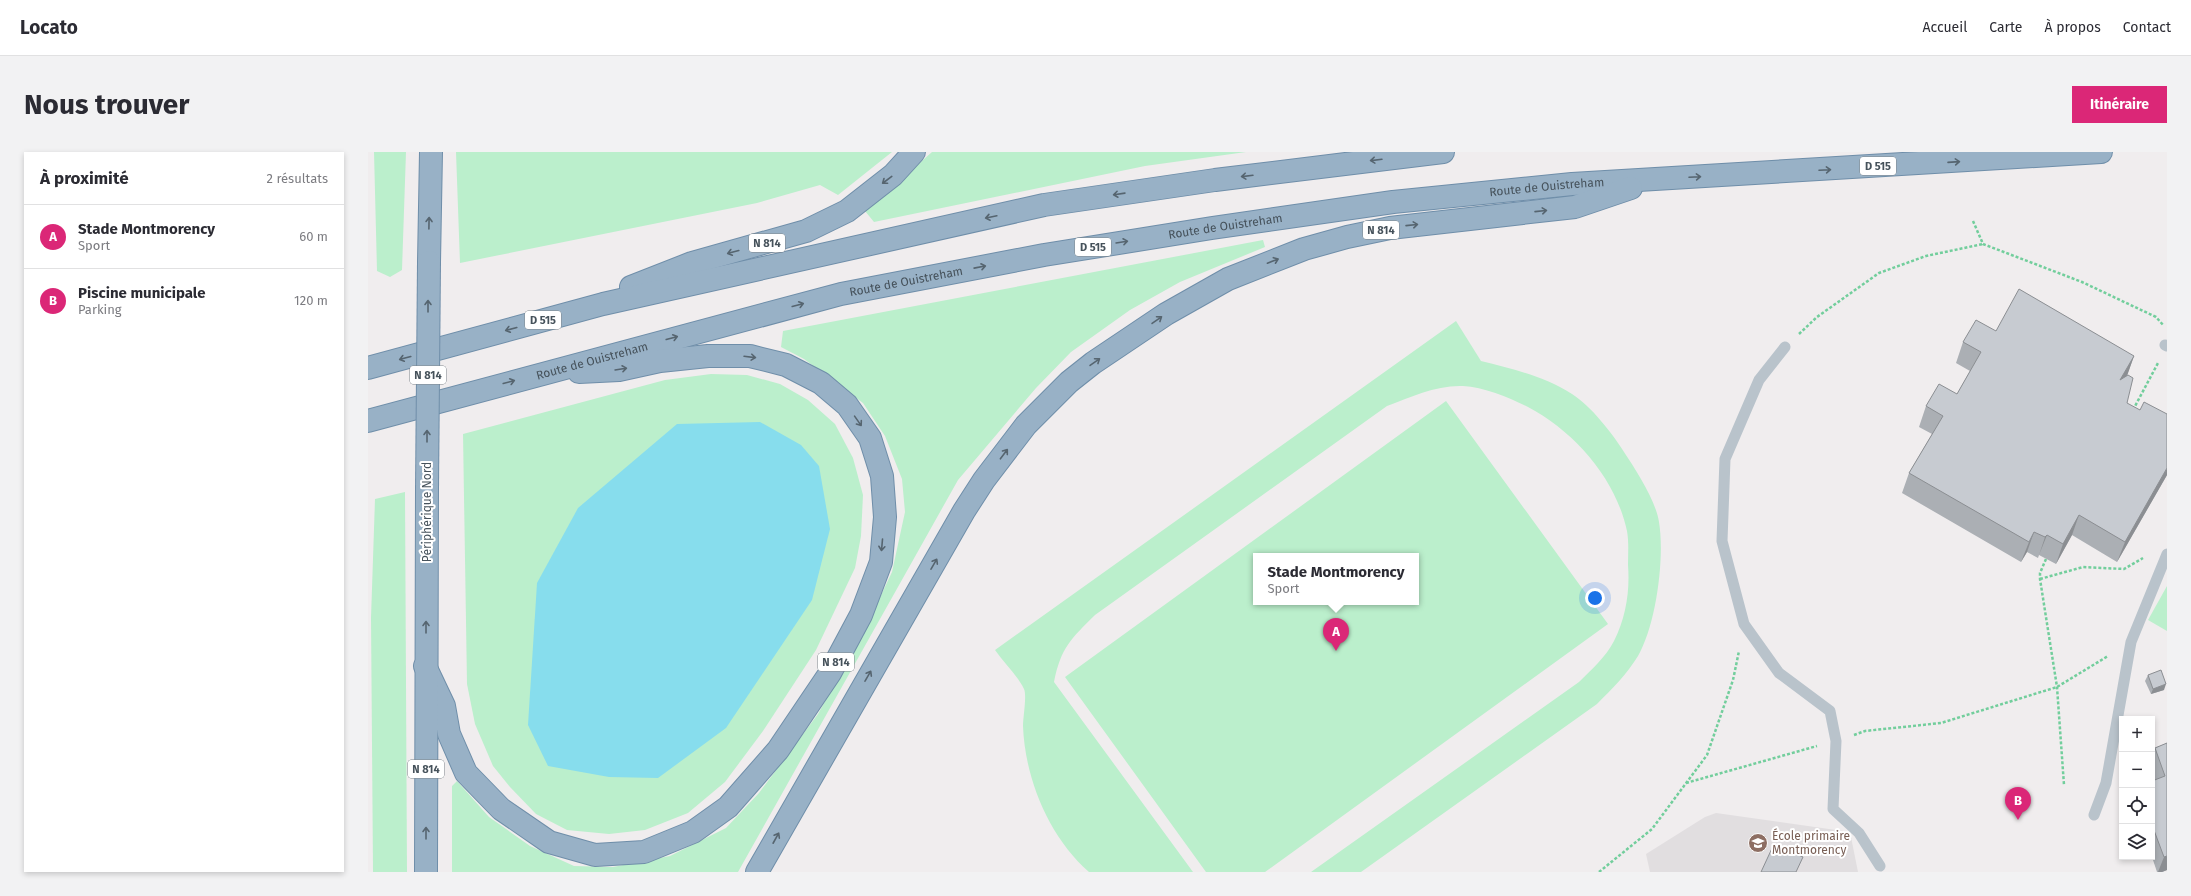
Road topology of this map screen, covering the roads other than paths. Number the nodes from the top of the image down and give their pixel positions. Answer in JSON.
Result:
{"nodes":[{"id":1,"x":431,"y":152,"type":"edge"},
{"id":2,"x":914,"y":152,"type":"edge"},
{"id":3,"x":1443,"y":152,"type":"edge"},
{"id":4,"x":2101,"y":152,"type":"edge"},
{"id":5,"x":1656,"y":180,"type":"junction"},
{"id":6,"x":603,"y":304,"type":"junction"},
{"id":7,"x":1785,"y":347,"type":"road end"},
{"id":8,"x":368,"y":368,"type":"edge"},
{"id":9,"x":540,"y":374,"type":"junction"},
{"id":10,"x":368,"y":420,"type":"edge"},
{"id":11,"x":2167,"y":554,"type":"edge"},
{"id":12,"x":426,"y":666,"type":"junction"},
{"id":13,"x":2094,"y":815,"type":"dead end"},
{"id":14,"x":1880,"y":866,"type":"dead end"},
{"id":15,"x":426,"y":872,"type":"edge"},
{"id":16,"x":757,"y":872,"type":"edge"}],
"edges":[{"from":12,"to":1,"type":"highway","name":"Périphérique Nord","number":"N 814","one_way":true,"bridge":true},
{"from":2,"to":6,"type":"highway","number":"N 814","one_way":true},
{"from":3,"to":6,"type":"highway","number":"D 515","one_way":true},
{"from":5,"to":4,"type":"highway","name":"Route de Ouistreham","number":"D 515","one_way":true},
{"from":9,"to":5,"type":"highway","name":"Route de Ouistreham","number":"D 515","one_way":true},
{"from":16,"to":5,"type":"highway","number":"N 814","one_way":true},
{"from":6,"to":8,"type":"highway","number":"D 515","one_way":true},
{"from":7,"to":14,"type":"lane"},
{"from":10,"to":9,"type":"highway","name":"Route de Ouistreham","number":"D 515","one_way":true},
{"from":9,"to":12,"type":"highway","number":"N 814","one_way":true},
{"from":11,"to":13,"type":"lane"},
{"from":15,"to":12,"type":"highway","name":"Périphérique Nord","number":"N 814","one_way":true}]}
